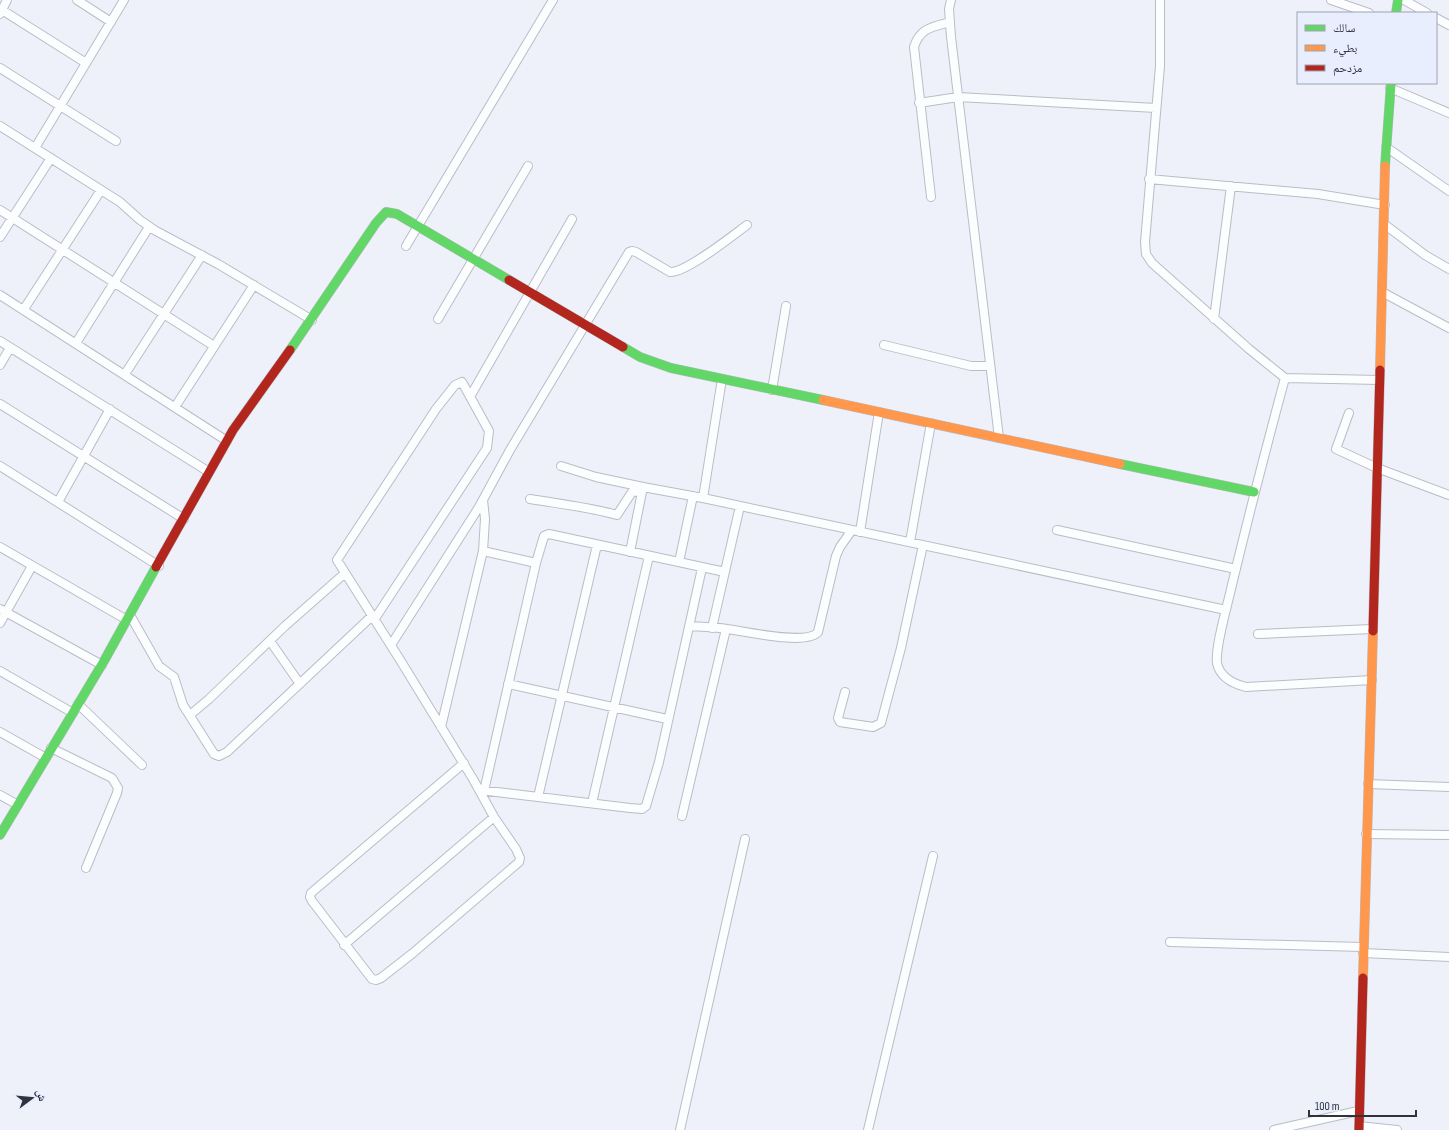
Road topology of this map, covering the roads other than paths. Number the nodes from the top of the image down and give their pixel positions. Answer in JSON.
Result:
{"nodes":[{"id":1,"x":7,"y":0,"type":"edge"},
{"id":2,"x":77,"y":0,"type":"edge"},
{"id":3,"x":124,"y":0,"type":"edge"},
{"id":4,"x":554,"y":0,"type":"edge"},
{"id":5,"x":951,"y":0,"type":"edge"},
{"id":6,"x":1160,"y":0,"type":"edge"},
{"id":7,"x":1331,"y":0,"type":"edge"},
{"id":8,"x":1398,"y":0,"type":"edge"},
{"id":9,"x":1404,"y":0,"type":"edge"},
{"id":10,"x":1,"y":12,"type":"edge"},
{"id":11,"x":1366,"y":12,"type":"edge"},
{"id":12,"x":1396,"y":12,"type":"edge"},
{"id":13,"x":1425,"y":12,"type":"edge"},
{"id":14,"x":1437,"y":19,"type":"edge"},
{"id":15,"x":111,"y":22,"type":"junction"},
{"id":16,"x":950,"y":22,"type":"junction"},
{"id":17,"x":1449,"y":25,"type":"edge"},
{"id":18,"x":86,"y":63,"type":"junction"},
{"id":19,"x":0,"y":68,"type":"edge"},
{"id":20,"x":1390,"y":85,"type":"edge"},
{"id":21,"x":958,"y":97,"type":"junction"},
{"id":22,"x":919,"y":102,"type":"junction"},
{"id":23,"x":61,"y":106,"type":"junction"},
{"id":24,"x":1156,"y":108,"type":"junction"},
{"id":25,"x":1449,"y":113,"type":"edge"},
{"id":26,"x":0,"y":127,"type":"edge"},
{"id":27,"x":116,"y":141,"type":"dead end"},
{"id":28,"x":35,"y":148,"type":"junction"},
{"id":29,"x":1386,"y":148,"type":"junction"},
{"id":30,"x":51,"y":158,"type":"junction"},
{"id":31,"x":528,"y":166,"type":"dead end"},
{"id":32,"x":1149,"y":179,"type":"junction"},
{"id":33,"x":1231,"y":186,"type":"junction"},
{"id":34,"x":101,"y":190,"type":"junction"},
{"id":35,"x":1449,"y":191,"type":"edge"},
{"id":36,"x":931,"y":197,"type":"dead end"},
{"id":37,"x":1385,"y":205,"type":"junction"},
{"id":38,"x":0,"y":210,"type":"edge"},
{"id":39,"x":12,"y":218,"type":"junction"},
{"id":40,"x":572,"y":219,"type":"dead end"},
{"id":41,"x":1384,"y":224,"type":"junction"},
{"id":42,"x":748,"y":225,"type":"dead end"},
{"id":43,"x":149,"y":226,"type":"junction"},
{"id":44,"x":418,"y":226,"type":"junction"},
{"id":45,"x":0,"y":237,"type":"edge"},
{"id":46,"x":406,"y":246,"type":"dead end"},
{"id":47,"x":63,"y":250,"type":"junction"},
{"id":48,"x":202,"y":255,"type":"junction"},
{"id":49,"x":475,"y":259,"type":"junction"},
{"id":50,"x":1449,"y":269,"type":"edge"},
{"id":51,"x":114,"y":282,"type":"junction"},
{"id":52,"x":254,"y":285,"type":"junction"},
{"id":53,"x":531,"y":292,"type":"junction"},
{"id":54,"x":1382,"y":292,"type":"junction"},
{"id":55,"x":0,"y":295,"type":"edge"},
{"id":56,"x":786,"y":306,"type":"dead end"},
{"id":57,"x":24,"y":309,"type":"junction"},
{"id":58,"x":163,"y":314,"type":"junction"},
{"id":59,"x":438,"y":319,"type":"dead end"},
{"id":60,"x":1214,"y":319,"type":"junction"},
{"id":61,"x":312,"y":320,"type":"junction"},
{"id":62,"x":586,"y":325,"type":"junction"},
{"id":63,"x":1449,"y":328,"type":"edge"},
{"id":64,"x":0,"y":341,"type":"edge"},
{"id":65,"x":76,"y":343,"type":"junction"},
{"id":66,"x":884,"y":345,"type":"dead end"},
{"id":67,"x":214,"y":346,"type":"junction"},
{"id":68,"x":10,"y":348,"type":"junction"},
{"id":69,"x":0,"y":365,"type":"edge"},
{"id":70,"x":990,"y":366,"type":"junction"},
{"id":71,"x":126,"y":374,"type":"junction"},
{"id":72,"x":1285,"y":378,"type":"junction"},
{"id":73,"x":722,"y":379,"type":"junction"},
{"id":74,"x":1379,"y":380,"type":"junction"},
{"id":75,"x":772,"y":390,"type":"junction"},
{"id":76,"x":471,"y":395,"type":"junction"},
{"id":77,"x":0,"y":404,"type":"edge"},
{"id":78,"x":175,"y":407,"type":"junction"},
{"id":79,"x":110,"y":409,"type":"junction"},
{"id":80,"x":879,"y":412,"type":"junction"},
{"id":81,"x":1349,"y":413,"type":"dead end"},
{"id":82,"x":931,"y":423,"type":"junction"},
{"id":83,"x":999,"y":438,"type":"junction"},
{"id":84,"x":227,"y":441,"type":"junction"},
{"id":85,"x":83,"y":456,"type":"junction"},
{"id":86,"x":0,"y":466,"type":"edge"},
{"id":87,"x":561,"y":466,"type":"dead end"},
{"id":88,"x":1377,"y":468,"type":"junction"},
{"id":89,"x":210,"y":472,"type":"junction"},
{"id":90,"x":643,"y":489,"type":"junction"},
{"id":91,"x":1254,"y":492,"type":"junction"},
{"id":92,"x":1449,"y":495,"type":"edge"},
{"id":93,"x":693,"y":496,"type":"junction"},
{"id":94,"x":703,"y":498,"type":"junction"},
{"id":95,"x":530,"y":499,"type":"dead end"},
{"id":96,"x":482,"y":500,"type":"junction"},
{"id":97,"x":58,"y":502,"type":"junction"},
{"id":98,"x":740,"y":506,"type":"junction"},
{"id":99,"x":184,"y":519,"type":"junction"},
{"id":100,"x":1057,"y":530,"type":"dead end"},
{"id":101,"x":856,"y":531,"type":"junction"},
{"id":102,"x":910,"y":542,"type":"junction"},
{"id":103,"x":597,"y":545,"type":"junction"},
{"id":104,"x":923,"y":545,"type":"junction"},
{"id":105,"x":0,"y":547,"type":"edge"},
{"id":106,"x":483,"y":551,"type":"junction"},
{"id":107,"x":630,"y":552,"type":"junction"},
{"id":108,"x":649,"y":556,"type":"junction"},
{"id":109,"x":678,"y":562,"type":"junction"},
{"id":110,"x":536,"y":563,"type":"junction"},
{"id":111,"x":32,"y":566,"type":"junction"},
{"id":112,"x":159,"y":566,"type":"junction"},
{"id":113,"x":702,"y":568,"type":"junction"},
{"id":114,"x":1236,"y":569,"type":"junction"},
{"id":115,"x":725,"y":572,"type":"junction"},
{"id":116,"x":344,"y":574,"type":"junction"},
{"id":117,"x":3,"y":610,"type":"edge"},
{"id":118,"x":1226,"y":610,"type":"junction"},
{"id":119,"x":129,"y":618,"type":"junction"},
{"id":120,"x":373,"y":618,"type":"junction"},
{"id":121,"x":0,"y":623,"type":"edge"},
{"id":122,"x":690,"y":626,"type":"junction"},
{"id":123,"x":712,"y":628,"type":"junction"},
{"id":124,"x":726,"y":629,"type":"junction"},
{"id":125,"x":1372,"y":629,"type":"junction"},
{"id":126,"x":1258,"y":634,"type":"dead end"},
{"id":127,"x":270,"y":641,"type":"junction"},
{"id":128,"x":390,"y":645,"type":"junction"},
{"id":129,"x":102,"y":665,"type":"junction"},
{"id":130,"x":0,"y":671,"type":"edge"},
{"id":131,"x":1372,"y":680,"type":"junction"},
{"id":132,"x":300,"y":684,"type":"junction"},
{"id":133,"x":508,"y":684,"type":"junction"},
{"id":134,"x":845,"y":692,"type":"dead end"},
{"id":135,"x":561,"y":696,"type":"junction"},
{"id":136,"x":78,"y":704,"type":"junction"},
{"id":137,"x":614,"y":708,"type":"junction"},
{"id":138,"x":73,"y":713,"type":"junction"},
{"id":139,"x":190,"y":715,"type":"junction"},
{"id":140,"x":667,"y":720,"type":"junction"},
{"id":141,"x":441,"y":727,"type":"junction"},
{"id":142,"x":0,"y":732,"type":"edge"},
{"id":143,"x":51,"y":748,"type":"junction"},
{"id":144,"x":46,"y":758,"type":"junction"},
{"id":145,"x":464,"y":764,"type":"junction"},
{"id":146,"x":142,"y":765,"type":"dead end"},
{"id":147,"x":1368,"y":784,"type":"junction"},
{"id":148,"x":1449,"y":787,"type":"edge"},
{"id":149,"x":482,"y":791,"type":"junction"},
{"id":150,"x":0,"y":795,"type":"edge"},
{"id":151,"x":538,"y":797,"type":"junction"},
{"id":152,"x":592,"y":803,"type":"junction"},
{"id":153,"x":18,"y":805,"type":"junction"},
{"id":154,"x":682,"y":816,"type":"dead end"},
{"id":155,"x":494,"y":817,"type":"junction"},
{"id":156,"x":1366,"y":834,"type":"junction"},
{"id":157,"x":0,"y":835,"type":"edge"},
{"id":158,"x":1449,"y":835,"type":"edge"},
{"id":159,"x":745,"y":839,"type":"dead end"},
{"id":160,"x":933,"y":856,"type":"dead end"},
{"id":161,"x":86,"y":868,"type":"dead end"},
{"id":162,"x":1170,"y":942,"type":"dead end"},
{"id":163,"x":344,"y":945,"type":"junction"},
{"id":164,"x":1363,"y":950,"type":"junction"},
{"id":165,"x":1449,"y":957,"type":"edge"},
{"id":166,"x":1358,"y":1111,"type":"junction"},
{"id":167,"x":1359,"y":1128,"type":"edge"},
{"id":168,"x":680,"y":1130,"type":"edge"},
{"id":169,"x":868,"y":1130,"type":"edge"},
{"id":170,"x":1274,"y":1130,"type":"edge"},
{"id":171,"x":1397,"y":1130,"type":"edge"}],
"edges":[{"from":1,"to":10,"type":"street"},
{"from":2,"to":15,"type":"street"},
{"from":3,"to":15,"type":"street"},
{"from":4,"to":44,"type":"street"},
{"from":5,"to":16,"type":"street"},
{"from":6,"to":24,"type":"street"},
{"from":7,"to":11,"type":"street"},
{"from":8,"to":12,"type":"street"},
{"from":9,"to":13,"type":"street"},
{"from":10,"to":18,"type":"street"},
{"from":14,"to":17,"type":"street"},
{"from":15,"to":18,"type":"street"},
{"from":16,"to":21,"type":"street"},
{"from":16,"to":22,"type":"street"},
{"from":18,"to":23,"type":"street"},
{"from":19,"to":23,"type":"street"},
{"from":20,"to":25,"type":"street"},
{"from":20,"to":29,"type":"street"},
{"from":21,"to":22,"type":"street"},
{"from":21,"to":24,"type":"street"},
{"from":21,"to":70,"type":"street"},
{"from":22,"to":36,"type":"street"},
{"from":23,"to":27,"type":"street"},
{"from":23,"to":28,"type":"street"},
{"from":24,"to":32,"type":"street"},
{"from":26,"to":28,"type":"street"},
{"from":28,"to":30,"type":"street"},
{"from":29,"to":35,"type":"street"},
{"from":29,"to":37,"type":"street"},
{"from":30,"to":34,"type":"street"},
{"from":30,"to":39,"type":"street"},
{"from":31,"to":49,"type":"street"},
{"from":32,"to":33,"type":"street"},
{"from":32,"to":60,"type":"street"},
{"from":33,"to":37,"type":"street"},
{"from":33,"to":60,"type":"street"},
{"from":34,"to":43,"type":"street"},
{"from":34,"to":47,"type":"street"},
{"from":37,"to":41,"type":"street"},
{"from":38,"to":39,"type":"street"},
{"from":39,"to":45,"type":"street"},
{"from":39,"to":47,"type":"street"},
{"from":40,"to":53,"type":"street"},
{"from":41,"to":50,"type":"street"},
{"from":41,"to":54,"type":"street"},
{"from":42,"to":62,"type":"street"},
{"from":43,"to":48,"type":"street"},
{"from":43,"to":51,"type":"street"},
{"from":44,"to":46,"type":"street"},
{"from":44,"to":49,"type":"street"},
{"from":44,"to":61,"type":"street"},
{"from":47,"to":51,"type":"street"},
{"from":47,"to":57,"type":"street"},
{"from":48,"to":52,"type":"street"},
{"from":48,"to":58,"type":"street"},
{"from":49,"to":53,"type":"street"},
{"from":49,"to":59,"type":"street"},
{"from":51,"to":58,"type":"street"},
{"from":51,"to":65,"type":"street"},
{"from":52,"to":61,"type":"street"},
{"from":52,"to":67,"type":"street"},
{"from":53,"to":62,"type":"street"},
{"from":53,"to":76,"type":"street"},
{"from":54,"to":63,"type":"street"},
{"from":54,"to":74,"type":"street"},
{"from":55,"to":57,"type":"street"},
{"from":56,"to":75,"type":"street"},
{"from":57,"to":65,"type":"street"},
{"from":58,"to":67,"type":"street"},
{"from":58,"to":71,"type":"street"},
{"from":60,"to":72,"type":"street"},
{"from":61,"to":84,"type":"street"},
{"from":62,"to":73,"type":"street"},
{"from":62,"to":96,"type":"street"},
{"from":64,"to":68,"type":"street"},
{"from":65,"to":71,"type":"street"},
{"from":66,"to":70,"type":"street"},
{"from":67,"to":78,"type":"street"},
{"from":68,"to":69,"type":"street"},
{"from":68,"to":79,"type":"street"},
{"from":70,"to":83,"type":"street"},
{"from":71,"to":78,"type":"street"},
{"from":72,"to":74,"type":"street"},
{"from":72,"to":91,"type":"street"},
{"from":73,"to":75,"type":"street"},
{"from":73,"to":94,"type":"street"},
{"from":74,"to":88,"type":"street"},
{"from":75,"to":80,"type":"street"},
{"from":76,"to":116,"type":"street"},
{"from":76,"to":120,"type":"street"},
{"from":77,"to":85,"type":"street"},
{"from":78,"to":84,"type":"street"},
{"from":79,"to":85,"type":"street"},
{"from":79,"to":89,"type":"street"},
{"from":80,"to":82,"type":"street"},
{"from":80,"to":101,"type":"street"},
{"from":81,"to":88,"type":"street"},
{"from":82,"to":83,"type":"street"},
{"from":82,"to":102,"type":"street"},
{"from":83,"to":91,"type":"street"},
{"from":84,"to":89,"type":"street"},
{"from":85,"to":97,"type":"street"},
{"from":85,"to":99,"type":"street"},
{"from":86,"to":97,"type":"street"},
{"from":87,"to":90,"type":"street"},
{"from":88,"to":92,"type":"street"},
{"from":88,"to":125,"type":"street"},
{"from":89,"to":99,"type":"street"},
{"from":90,"to":93,"type":"street"},
{"from":90,"to":95,"type":"street"},
{"from":90,"to":107,"type":"street"},
{"from":91,"to":114,"type":"street"},
{"from":93,"to":94,"type":"street"},
{"from":93,"to":109,"type":"street"},
{"from":94,"to":98,"type":"street"},
{"from":96,"to":106,"type":"street"},
{"from":96,"to":128,"type":"street"},
{"from":97,"to":112,"type":"street"},
{"from":98,"to":101,"type":"street"},
{"from":98,"to":115,"type":"street"},
{"from":99,"to":112,"type":"street"},
{"from":100,"to":114,"type":"street"},
{"from":101,"to":102,"type":"street"},
{"from":101,"to":124,"type":"street"},
{"from":102,"to":104,"type":"street"},
{"from":103,"to":107,"type":"street"},
{"from":103,"to":110,"type":"street"},
{"from":103,"to":135,"type":"street"},
{"from":104,"to":118,"type":"street"},
{"from":104,"to":134,"type":"street"},
{"from":105,"to":111,"type":"street"},
{"from":106,"to":110,"type":"street"},
{"from":106,"to":141,"type":"street"},
{"from":107,"to":108,"type":"street"},
{"from":108,"to":109,"type":"street"},
{"from":108,"to":137,"type":"street"},
{"from":109,"to":113,"type":"street"},
{"from":110,"to":133,"type":"street"},
{"from":111,"to":117,"type":"street"},
{"from":111,"to":119,"type":"street"},
{"from":112,"to":119,"type":"street"},
{"from":113,"to":115,"type":"street"},
{"from":113,"to":122,"type":"street"},
{"from":114,"to":118,"type":"street"},
{"from":115,"to":123,"type":"street"},
{"from":116,"to":120,"type":"street"},
{"from":116,"to":127,"type":"street"},
{"from":117,"to":121,"type":"street"},
{"from":117,"to":129,"type":"street"},
{"from":118,"to":131,"type":"street"},
{"from":119,"to":129,"type":"street"},
{"from":119,"to":139,"type":"street"},
{"from":120,"to":128,"type":"street"},
{"from":120,"to":132,"type":"street"},
{"from":122,"to":123,"type":"street"},
{"from":122,"to":140,"type":"street"},
{"from":123,"to":124,"type":"street"},
{"from":124,"to":154,"type":"street"},
{"from":125,"to":126,"type":"street"},
{"from":125,"to":131,"type":"street"},
{"from":127,"to":132,"type":"street"},
{"from":127,"to":139,"type":"street"},
{"from":128,"to":141,"type":"street"},
{"from":129,"to":136,"type":"street"},
{"from":130,"to":138,"type":"street"},
{"from":131,"to":147,"type":"street"},
{"from":132,"to":139,"type":"street"},
{"from":133,"to":135,"type":"street"},
{"from":133,"to":149,"type":"street"},
{"from":135,"to":137,"type":"street"},
{"from":135,"to":151,"type":"street"},
{"from":136,"to":138,"type":"street"},
{"from":136,"to":146,"type":"street"},
{"from":137,"to":140,"type":"street"},
{"from":137,"to":152,"type":"street"},
{"from":138,"to":143,"type":"street"},
{"from":140,"to":152,"type":"street"},
{"from":141,"to":145,"type":"street"},
{"from":142,"to":144,"type":"street"},
{"from":143,"to":144,"type":"street"},
{"from":143,"to":161,"type":"street"},
{"from":144,"to":153,"type":"street"},
{"from":145,"to":149,"type":"street"},
{"from":145,"to":163,"type":"street"},
{"from":147,"to":148,"type":"street"},
{"from":147,"to":156,"type":"street"},
{"from":149,"to":151,"type":"street"},
{"from":149,"to":155,"type":"street"},
{"from":150,"to":153,"type":"street"},
{"from":151,"to":152,"type":"street"},
{"from":153,"to":157,"type":"street"},
{"from":155,"to":163,"type":"street"},
{"from":155,"to":163,"type":"street"},
{"from":156,"to":158,"type":"street"},
{"from":156,"to":164,"type":"street"},
{"from":159,"to":168,"type":"street"},
{"from":160,"to":169,"type":"street"},
{"from":162,"to":164,"type":"street"},
{"from":164,"to":165,"type":"street"},
{"from":164,"to":166,"type":"street"},
{"from":166,"to":167,"type":"street"},
{"from":166,"to":170,"type":"street"},
{"from":167,"to":171,"type":"street"}]}
